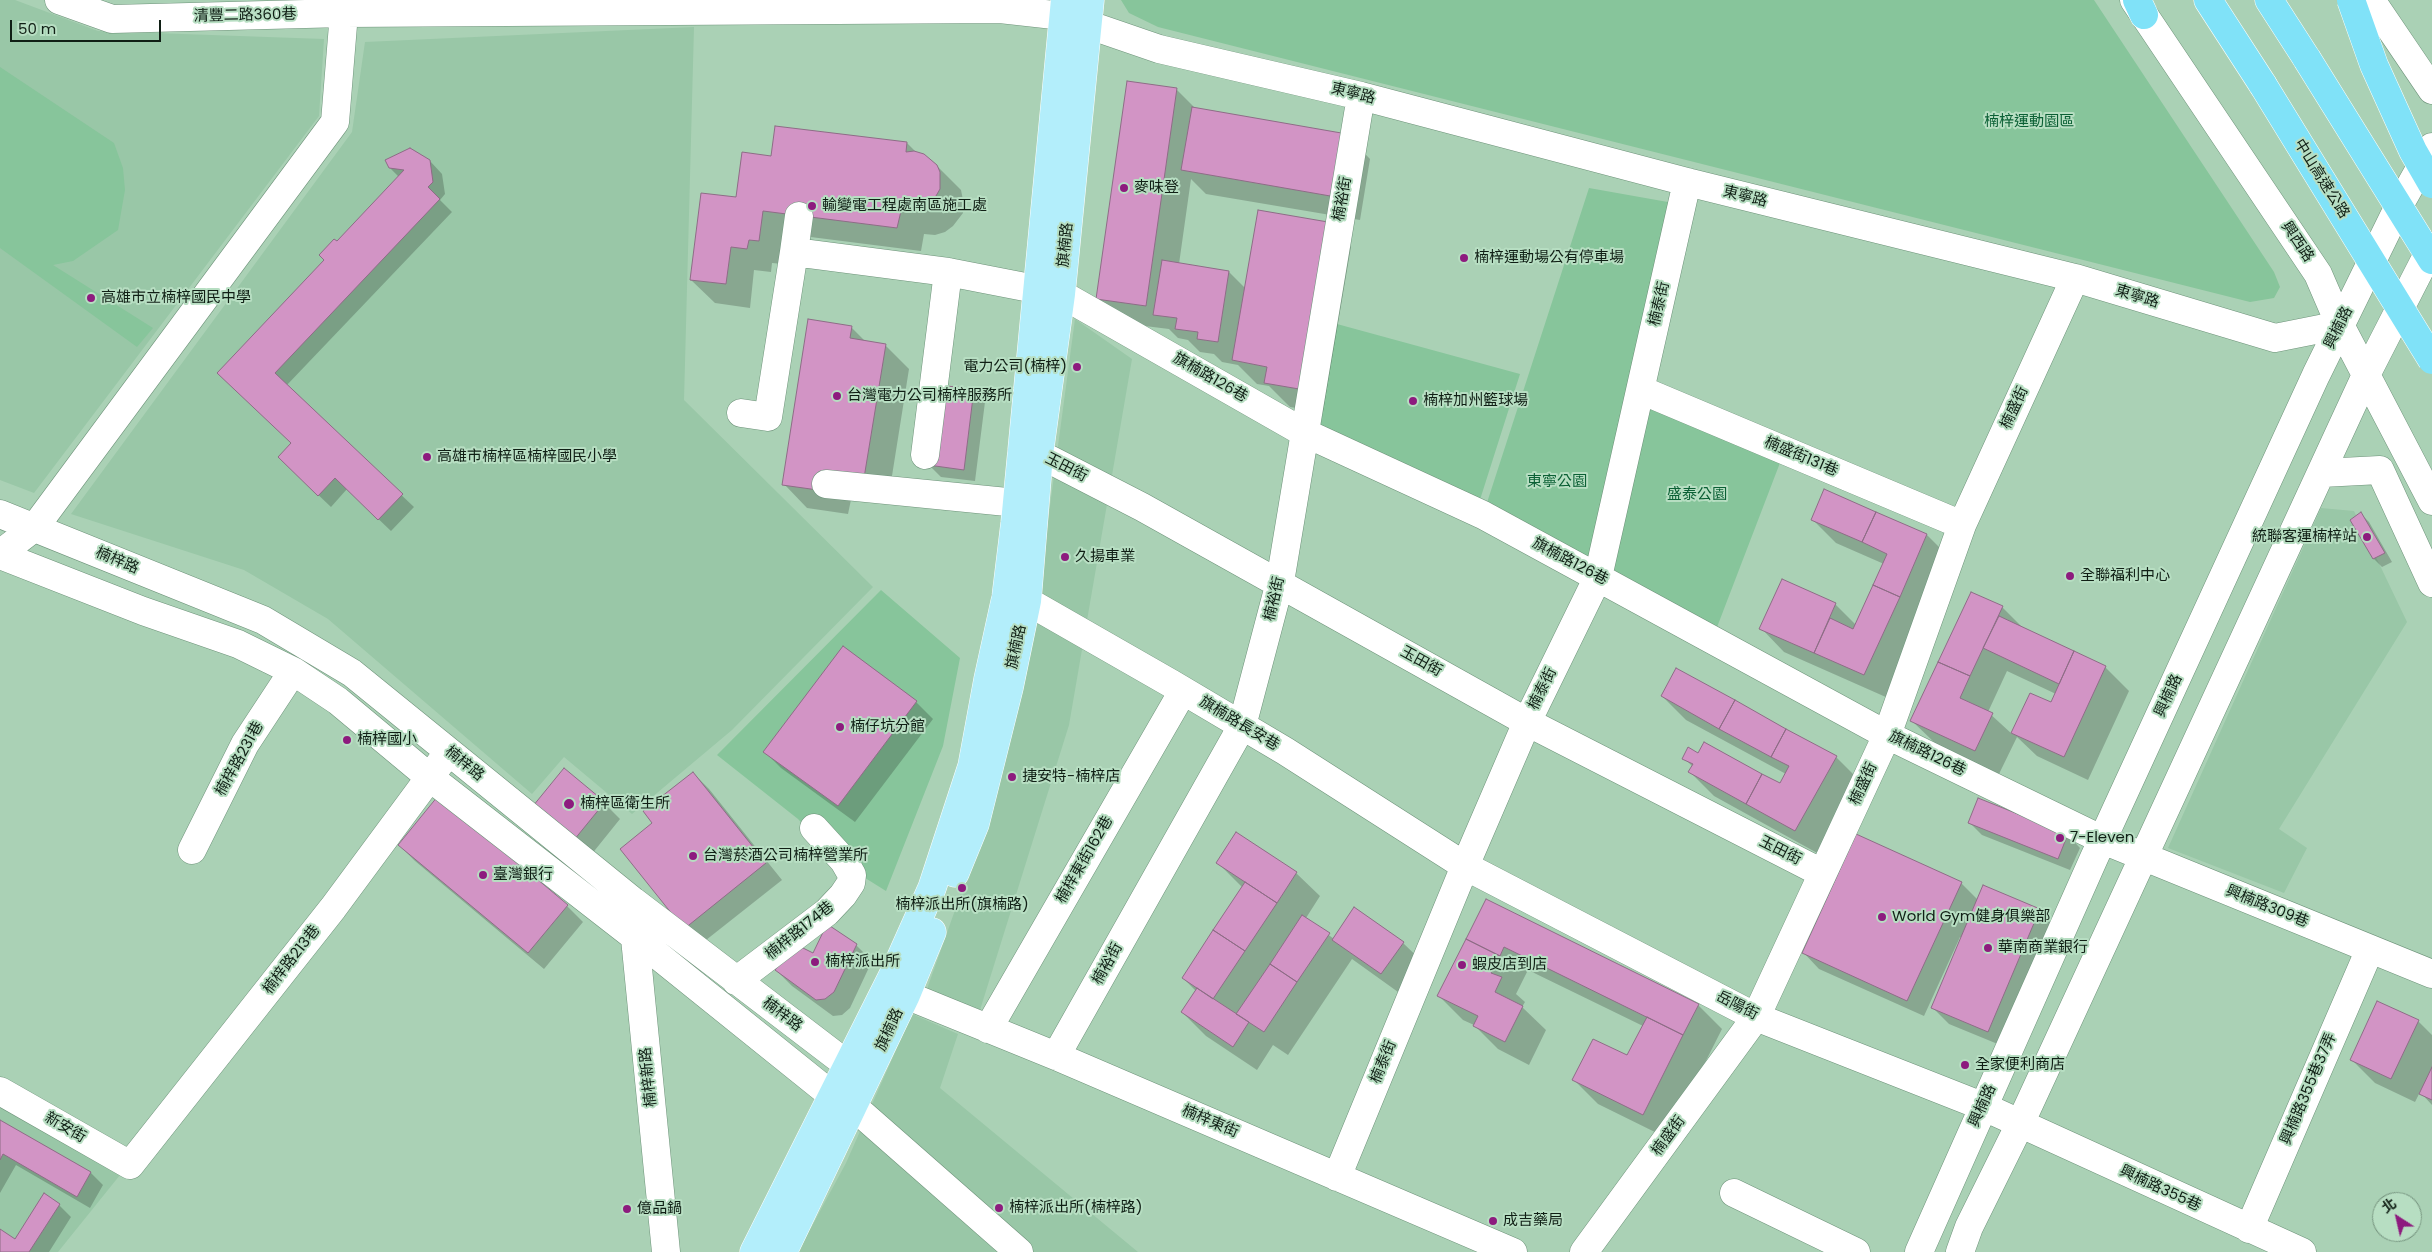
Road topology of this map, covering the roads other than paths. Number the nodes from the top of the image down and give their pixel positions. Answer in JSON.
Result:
{"nodes":[{"id":1,"x":59,"y":0,"type":"edge"},
{"id":2,"x":2208,"y":0,"type":"edge"},
{"id":3,"x":2269,"y":0,"type":"edge"},
{"id":4,"x":2351,"y":0,"type":"edge"},
{"id":5,"x":2371,"y":0,"type":"edge"},
{"id":6,"x":2138,"y":5,"type":"edge"},
{"id":7,"x":342,"y":7,"type":"edge"},
{"id":8,"x":1072,"y":8,"type":"edge"},
{"id":9,"x":2432,"y":90,"type":"edge"},
{"id":10,"x":1361,"y":96,"type":"junction"},
{"id":11,"x":2432,"y":147,"type":"edge"},
{"id":12,"x":1688,"y":182,"type":"junction"},
{"id":13,"x":2432,"y":184,"type":"edge"},
{"id":14,"x":798,"y":216,"type":"dead end"},
{"id":15,"x":2432,"y":246,"type":"edge"},
{"id":16,"x":794,"y":252,"type":"junction"},
{"id":17,"x":2432,"y":260,"type":"edge"},
{"id":18,"x":948,"y":272,"type":"junction"},
{"id":19,"x":2075,"y":278,"type":"junction"},
{"id":20,"x":1049,"y":291,"type":"junction"},
{"id":21,"x":2340,"y":325,"type":"junction"},
{"id":22,"x":2432,"y":360,"type":"edge"},
{"id":23,"x":2366,"y":375,"type":"junction"},
{"id":24,"x":1640,"y":390,"type":"junction"},
{"id":25,"x":741,"y":413,"type":"dead end"},
{"id":26,"x":1303,"y":432,"type":"junction"},
{"id":27,"x":1030,"y":453,"type":"junction"},
{"id":28,"x":925,"y":455,"type":"dead end"},
{"id":29,"x":2322,"y":473,"type":"junction"},
{"id":30,"x":826,"y":484,"type":"dead end"},
{"id":31,"x":2432,"y":501,"type":"edge"},
{"id":32,"x":1016,"y":503,"type":"junction"},
{"id":33,"x":0,"y":514,"type":"edge"},
{"id":34,"x":1962,"y":525,"type":"junction"},
{"id":35,"x":35,"y":527,"type":"junction"},
{"id":36,"x":0,"y":555,"type":"edge"},
{"id":37,"x":1598,"y":577,"type":"junction"},
{"id":38,"x":1280,"y":582,"type":"junction"},
{"id":39,"x":2432,"y":583,"type":"edge"},
{"id":40,"x":1016,"y":599,"type":"junction"},
{"id":41,"x":292,"y":671,"type":"junction"},
{"id":42,"x":1183,"y":691,"type":"junction"},
{"id":43,"x":1527,"y":722,"type":"junction"},
{"id":44,"x":1242,"y":726,"type":"junction"},
{"id":45,"x":1886,"y":735,"type":"junction"},
{"id":46,"x":450,"y":752,"type":"junction"},
{"id":47,"x":428,"y":776,"type":"junction"},
{"id":48,"x":814,"y":828,"type":"dead end"},
{"id":49,"x":2103,"y":840,"type":"junction"},
{"id":50,"x":192,"y":850,"type":"dead end"},
{"id":51,"x":2142,"y":857,"type":"junction"},
{"id":52,"x":1465,"y":866,"type":"junction"},
{"id":53,"x":1822,"y":873,"type":"junction"},
{"id":54,"x":633,"y":901,"type":"junction"},
{"id":55,"x":635,"y":937,"type":"junction"},
{"id":56,"x":2370,"y":949,"type":"junction"},
{"id":57,"x":2432,"y":974,"type":"edge"},
{"id":58,"x":736,"y":981,"type":"junction"},
{"id":59,"x":906,"y":996,"type":"junction"},
{"id":60,"x":1756,"y":1017,"type":"junction"},
{"id":61,"x":988,"y":1029,"type":"junction"},
{"id":62,"x":1056,"y":1056,"type":"junction"},
{"id":63,"x":849,"y":1066,"type":"junction"},
{"id":64,"x":0,"y":1091,"type":"edge"},
{"id":65,"x":844,"y":1102,"type":"junction"},
{"id":66,"x":1982,"y":1106,"type":"junction"},
{"id":67,"x":2020,"y":1124,"type":"junction"},
{"id":68,"x":130,"y":1165,"type":"joint"},
{"id":69,"x":1337,"y":1177,"type":"junction"},
{"id":70,"x":1734,"y":1193,"type":"dead end"},
{"id":71,"x":2249,"y":1229,"type":"junction"},
{"id":72,"x":666,"y":1252,"type":"edge"},
{"id":73,"x":754,"y":1252,"type":"edge"},
{"id":74,"x":783,"y":1252,"type":"edge"},
{"id":75,"x":1019,"y":1252,"type":"edge"},
{"id":76,"x":1513,"y":1252,"type":"edge"},
{"id":77,"x":1584,"y":1252,"type":"edge"},
{"id":78,"x":1856,"y":1252,"type":"edge"},
{"id":79,"x":1919,"y":1252,"type":"edge"},
{"id":80,"x":1960,"y":1252,"type":"edge"},
{"id":81,"x":2302,"y":1252,"type":"edge"}],
"edges":[{"from":1,"to":7,"type":"street","name":"清豐二路360巷"},
{"from":2,"to":22,"type":"highway","name":"中山高速公路","bridge":true},
{"from":3,"to":17,"type":"highway","bridge":true},
{"from":4,"to":13,"type":"highway","bridge":true},
{"from":5,"to":9,"type":"street"},
{"from":6,"to":21,"type":"street","name":"興西路"},
{"from":7,"to":8,"type":"street","name":"東寧路"},
{"from":7,"to":35,"type":"street"},
{"from":8,"to":10,"type":"street","name":"東寧路"},
{"from":8,"to":20,"type":"main road","name":"旗楠路"},
{"from":10,"to":12,"type":"street","name":"東寧路"},
{"from":10,"to":26,"type":"street","name":"楠裕街"},
{"from":11,"to":21,"type":"street","name":"興楠路"},
{"from":12,"to":19,"type":"street","name":"東寧路"},
{"from":12,"to":24,"type":"street","name":"楠泰街"},
{"from":14,"to":16,"type":"street"},
{"from":15,"to":23,"type":"street"},
{"from":16,"to":18,"type":"street","name":"旗楠路126巷"},
{"from":16,"to":25,"type":"street"},
{"from":18,"to":20,"type":"street","name":"旗楠路126巷"},
{"from":18,"to":28,"type":"street"},
{"from":19,"to":21,"type":"street","name":"東寧路"},
{"from":19,"to":34,"type":"street","name":"楠盛街"},
{"from":20,"to":26,"type":"street","name":"旗楠路126巷"},
{"from":20,"to":27,"type":"main road","name":"旗楠路"},
{"from":21,"to":23,"type":"street","name":"興西路"},
{"from":21,"to":49,"type":"street","name":"興楠路"},
{"from":23,"to":29,"type":"street"},
{"from":23,"to":31,"type":"street","name":"興西路"},
{"from":24,"to":34,"type":"street","name":"楠盛街131巷"},
{"from":24,"to":37,"type":"street","name":"楠泰街"},
{"from":26,"to":37,"type":"street","name":"旗楠路126巷"},
{"from":26,"to":38,"type":"street","name":"楠裕街"},
{"from":27,"to":32,"type":"main road","name":"旗楠路"},
{"from":27,"to":38,"type":"street","name":"玉田街"},
{"from":27,"to":40,"type":"main road","name":"旗楠路"},
{"from":29,"to":39,"type":"street"},
{"from":29,"to":51,"type":"street"},
{"from":30,"to":32,"type":"street"},
{"from":32,"to":40,"type":"main road","name":"旗楠路"},
{"from":33,"to":35,"type":"street","name":"楠梓路"},
{"from":34,"to":45,"type":"street","name":"楠盛街"},
{"from":35,"to":36,"type":"street"},
{"from":35,"to":46,"type":"street","name":"楠梓路"},
{"from":36,"to":41,"type":"street","name":"楠梓路"},
{"from":37,"to":43,"type":"street","name":"楠泰街"},
{"from":37,"to":45,"type":"street","name":"旗楠路126巷"},
{"from":38,"to":43,"type":"street","name":"玉田街"},
{"from":38,"to":44,"type":"street","name":"楠裕街"},
{"from":40,"to":42,"type":"street","name":"旗楠路長安巷"},
{"from":40,"to":59,"type":"main road","name":"旗楠路"},
{"from":40,"to":63,"type":"main road","name":"旗楠路"},
{"from":41,"to":47,"type":"street","name":"楠梓路"},
{"from":41,"to":50,"type":"street","name":"楠梓路231巷"},
{"from":42,"to":44,"type":"street","name":"旗楠路長安巷"},
{"from":42,"to":61,"type":"street","name":"楠梓東街162巷"},
{"from":43,"to":52,"type":"street","name":"楠泰街"},
{"from":43,"to":53,"type":"street","name":"玉田街"},
{"from":44,"to":52,"type":"street","name":"旗楠路長安巷"},
{"from":44,"to":62,"type":"street","name":"楠裕街"},
{"from":45,"to":49,"type":"street","name":"旗楠路126巷"},
{"from":45,"to":53,"type":"street","name":"楠盛街"},
{"from":46,"to":47,"type":"street","name":"楠梓路213巷"},
{"from":46,"to":54,"type":"street","name":"楠梓路"},
{"from":47,"to":55,"type":"street","name":"楠梓路"},
{"from":47,"to":68,"type":"street","name":"楠梓路213巷"},
{"from":48,"to":58,"type":"street","name":"楠梓路174巷"},
{"from":49,"to":51,"type":"street","name":"興楠路309巷"},
{"from":49,"to":66,"type":"street","name":"興楠路"},
{"from":51,"to":56,"type":"street","name":"興楠路309巷"},
{"from":51,"to":67,"type":"street"},
{"from":52,"to":60,"type":"street","name":"岳陽街"},
{"from":52,"to":69,"type":"street","name":"楠泰街"},
{"from":53,"to":60,"type":"street","name":"楠盛街"},
{"from":54,"to":55,"type":"street","name":"楠梓新路"},
{"from":54,"to":58,"type":"street","name":"楠梓路"},
{"from":55,"to":65,"type":"street","name":"楠梓路"},
{"from":55,"to":72,"type":"street","name":"楠梓新路"},
{"from":56,"to":57,"type":"street","name":"興楠路309巷"},
{"from":56,"to":71,"type":"street","name":"興楠路355巷37弄"},
{"from":58,"to":63,"type":"street","name":"楠梓路"},
{"from":59,"to":61,"type":"street","name":"楠梓東街"},
{"from":59,"to":65,"type":"main road","name":"旗楠路"},
{"from":60,"to":66,"type":"street","name":"岳陽街"},
{"from":60,"to":77,"type":"street","name":"楠盛街"},
{"from":61,"to":62,"type":"street","name":"楠梓東街"},
{"from":62,"to":69,"type":"street","name":"楠梓東街"},
{"from":63,"to":65,"type":"main road","name":"旗楠路"},
{"from":64,"to":68,"type":"street","name":"新安街"},
{"from":65,"to":73,"type":"main road","name":"旗楠路"},
{"from":65,"to":74,"type":"main road","name":"旗楠路"},
{"from":65,"to":75,"type":"street","name":"楠梓路"},
{"from":66,"to":67,"type":"street","name":"岳陽街"},
{"from":66,"to":79,"type":"street","name":"興楠路"},
{"from":67,"to":71,"type":"street","name":"興楠路355巷"},
{"from":67,"to":80,"type":"street"},
{"from":69,"to":76,"type":"street","name":"楠梓東街"},
{"from":70,"to":78,"type":"street"},
{"from":71,"to":81,"type":"street","name":"興楠路355巷"}]}
